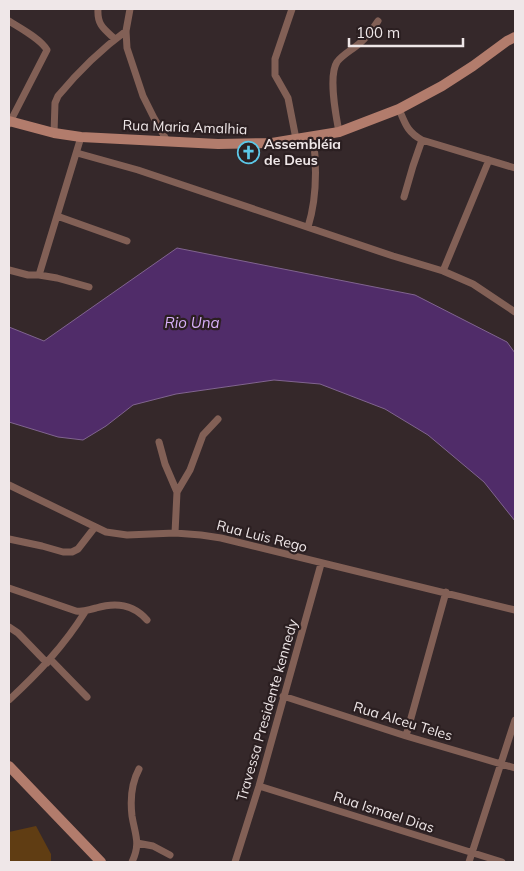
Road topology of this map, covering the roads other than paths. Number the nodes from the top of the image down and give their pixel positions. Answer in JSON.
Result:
{"nodes":[{"id":1,"x":98,"y":9,"type":"edge"},
{"id":2,"x":130,"y":9,"type":"edge"},
{"id":3,"x":292,"y":9,"type":"edge"},
{"id":4,"x":9,"y":21,"type":"edge"},
{"id":5,"x":378,"y":21,"type":"dead end"},
{"id":6,"x":126,"y":32,"type":"junction"},
{"id":7,"x":515,"y":37,"type":"edge"},
{"id":8,"x":115,"y":39,"type":"junction"},
{"id":9,"x":399,"y":109,"type":"junction"},
{"id":10,"x":9,"y":123,"type":"edge"},
{"id":11,"x":339,"y":132,"type":"junction"},
{"id":12,"x":54,"y":133,"type":"junction"},
{"id":13,"x":313,"y":136,"type":"junction"},
{"id":14,"x":81,"y":137,"type":"junction"},
{"id":15,"x":296,"y":139,"type":"junction"},
{"id":16,"x":167,"y":140,"type":"junction"},
{"id":17,"x":422,"y":140,"type":"junction"},
{"id":18,"x":77,"y":153,"type":"junction"},
{"id":19,"x":489,"y":160,"type":"junction"},
{"id":20,"x":515,"y":168,"type":"edge"},
{"id":21,"x":404,"y":197,"type":"dead end"},
{"id":22,"x":57,"y":216,"type":"junction"},
{"id":23,"x":308,"y":227,"type":"junction"},
{"id":24,"x":127,"y":241,"type":"dead end"},
{"id":25,"x":9,"y":270,"type":"edge"},
{"id":26,"x":443,"y":271,"type":"junction"},
{"id":27,"x":39,"y":275,"type":"junction"},
{"id":28,"x":89,"y":287,"type":"dead end"},
{"id":29,"x":515,"y":312,"type":"edge"},
{"id":30,"x":218,"y":419,"type":"dead end"},
{"id":31,"x":159,"y":442,"type":"dead end"},
{"id":32,"x":9,"y":485,"type":"edge"},
{"id":33,"x":177,"y":492,"type":"junction"},
{"id":34,"x":95,"y":527,"type":"junction"},
{"id":35,"x":175,"y":534,"type":"junction"},
{"id":36,"x":9,"y":540,"type":"edge"},
{"id":37,"x":321,"y":564,"type":"junction"},
{"id":38,"x":9,"y":588,"type":"edge"},
{"id":39,"x":446,"y":592,"type":"junction"},
{"id":40,"x":515,"y":610,"type":"edge"},
{"id":41,"x":85,"y":612,"type":"junction"},
{"id":42,"x":148,"y":620,"type":"dead end"},
{"id":43,"x":9,"y":627,"type":"edge"},
{"id":44,"x":48,"y":661,"type":"junction"},
{"id":45,"x":284,"y":696,"type":"junction"},
{"id":46,"x":86,"y":697,"type":"dead end"},
{"id":47,"x":9,"y":700,"type":"edge"},
{"id":48,"x":515,"y":720,"type":"edge"},
{"id":49,"x":406,"y":736,"type":"junction"},
{"id":50,"x":502,"y":764,"type":"junction"},
{"id":51,"x":9,"y":766,"type":"edge"},
{"id":52,"x":515,"y":768,"type":"edge"},
{"id":53,"x":139,"y":769,"type":"dead end"},
{"id":54,"x":259,"y":786,"type":"junction"},
{"id":55,"x":137,"y":843,"type":"junction"},
{"id":56,"x":472,"y":853,"type":"junction"},
{"id":57,"x":170,"y":855,"type":"dead end"},
{"id":58,"x":101,"y":862,"type":"edge"},
{"id":59,"x":132,"y":862,"type":"edge"},
{"id":60,"x":235,"y":862,"type":"edge"},
{"id":61,"x":469,"y":862,"type":"edge"},
{"id":62,"x":502,"y":862,"type":"edge"}],
"edges":[{"from":1,"to":8,"type":"street"},
{"from":2,"to":6,"type":"street"},
{"from":3,"to":15,"type":"street"},
{"from":4,"to":10,"type":"street"},
{"from":5,"to":11,"type":"street"},
{"from":6,"to":8,"type":"street"},
{"from":6,"to":16,"type":"street"},
{"from":7,"to":9,"type":"street","name":"Rua Maria Amalhia"},
{"from":8,"to":12,"type":"street"},
{"from":9,"to":11,"type":"street","name":"Rua Maria Amalhia"},
{"from":9,"to":17,"type":"street"},
{"from":10,"to":12,"type":"street","name":"Rua Maria Amalhia"},
{"from":11,"to":13,"type":"street","name":"Rua Maria Amalhia"},
{"from":12,"to":14,"type":"street","name":"Rua Maria Amalhia"},
{"from":13,"to":15,"type":"street","name":"Rua Maria Amalhia"},
{"from":13,"to":23,"type":"street"},
{"from":14,"to":16,"type":"street","name":"Rua Maria Amalhia"},
{"from":14,"to":18,"type":"street"},
{"from":15,"to":16,"type":"street","name":"Rua Maria Amalhia"},
{"from":17,"to":19,"type":"street"},
{"from":17,"to":21,"type":"street"},
{"from":18,"to":22,"type":"street"},
{"from":18,"to":23,"type":"street"},
{"from":19,"to":20,"type":"street"},
{"from":19,"to":26,"type":"street"},
{"from":22,"to":24,"type":"street"},
{"from":22,"to":27,"type":"street"},
{"from":23,"to":26,"type":"street"},
{"from":25,"to":27,"type":"street"},
{"from":26,"to":29,"type":"street"},
{"from":27,"to":28,"type":"street"},
{"from":30,"to":33,"type":"street"},
{"from":31,"to":33,"type":"street"},
{"from":32,"to":34,"type":"street","name":"Rua Luis Rego"},
{"from":33,"to":35,"type":"street"},
{"from":34,"to":35,"type":"street","name":"Rua Luis Rego"},
{"from":34,"to":36,"type":"street"},
{"from":35,"to":37,"type":"street","name":"Rua Luis Rego"},
{"from":37,"to":39,"type":"street","name":"Rua Luis Rego"},
{"from":37,"to":45,"type":"street","name":"Travessa Presidente kennedy"},
{"from":38,"to":41,"type":"street"},
{"from":39,"to":40,"type":"street","name":"Rua Luis Rego"},
{"from":39,"to":49,"type":"street"},
{"from":41,"to":42,"type":"street"},
{"from":41,"to":44,"type":"street"},
{"from":43,"to":44,"type":"street"},
{"from":44,"to":46,"type":"street"},
{"from":44,"to":47,"type":"street"},
{"from":45,"to":49,"type":"street","name":"Rua Alceu Teles"},
{"from":45,"to":54,"type":"street","name":"Travessa Presidente kennedy"},
{"from":48,"to":50,"type":"street"},
{"from":49,"to":50,"type":"street","name":"Rua Alceu Teles"},
{"from":50,"to":52,"type":"street","name":"Rua Alceu Teles"},
{"from":50,"to":56,"type":"street"},
{"from":51,"to":58,"type":"street"},
{"from":53,"to":55,"type":"street"},
{"from":54,"to":56,"type":"street","name":"Rua Ismael Dias"},
{"from":54,"to":60,"type":"street","name":"Travessa Presidente kennedy"},
{"from":55,"to":57,"type":"street"},
{"from":55,"to":59,"type":"street"},
{"from":56,"to":61,"type":"street"},
{"from":56,"to":62,"type":"street","name":"Rua Ismael Dias"}]}
